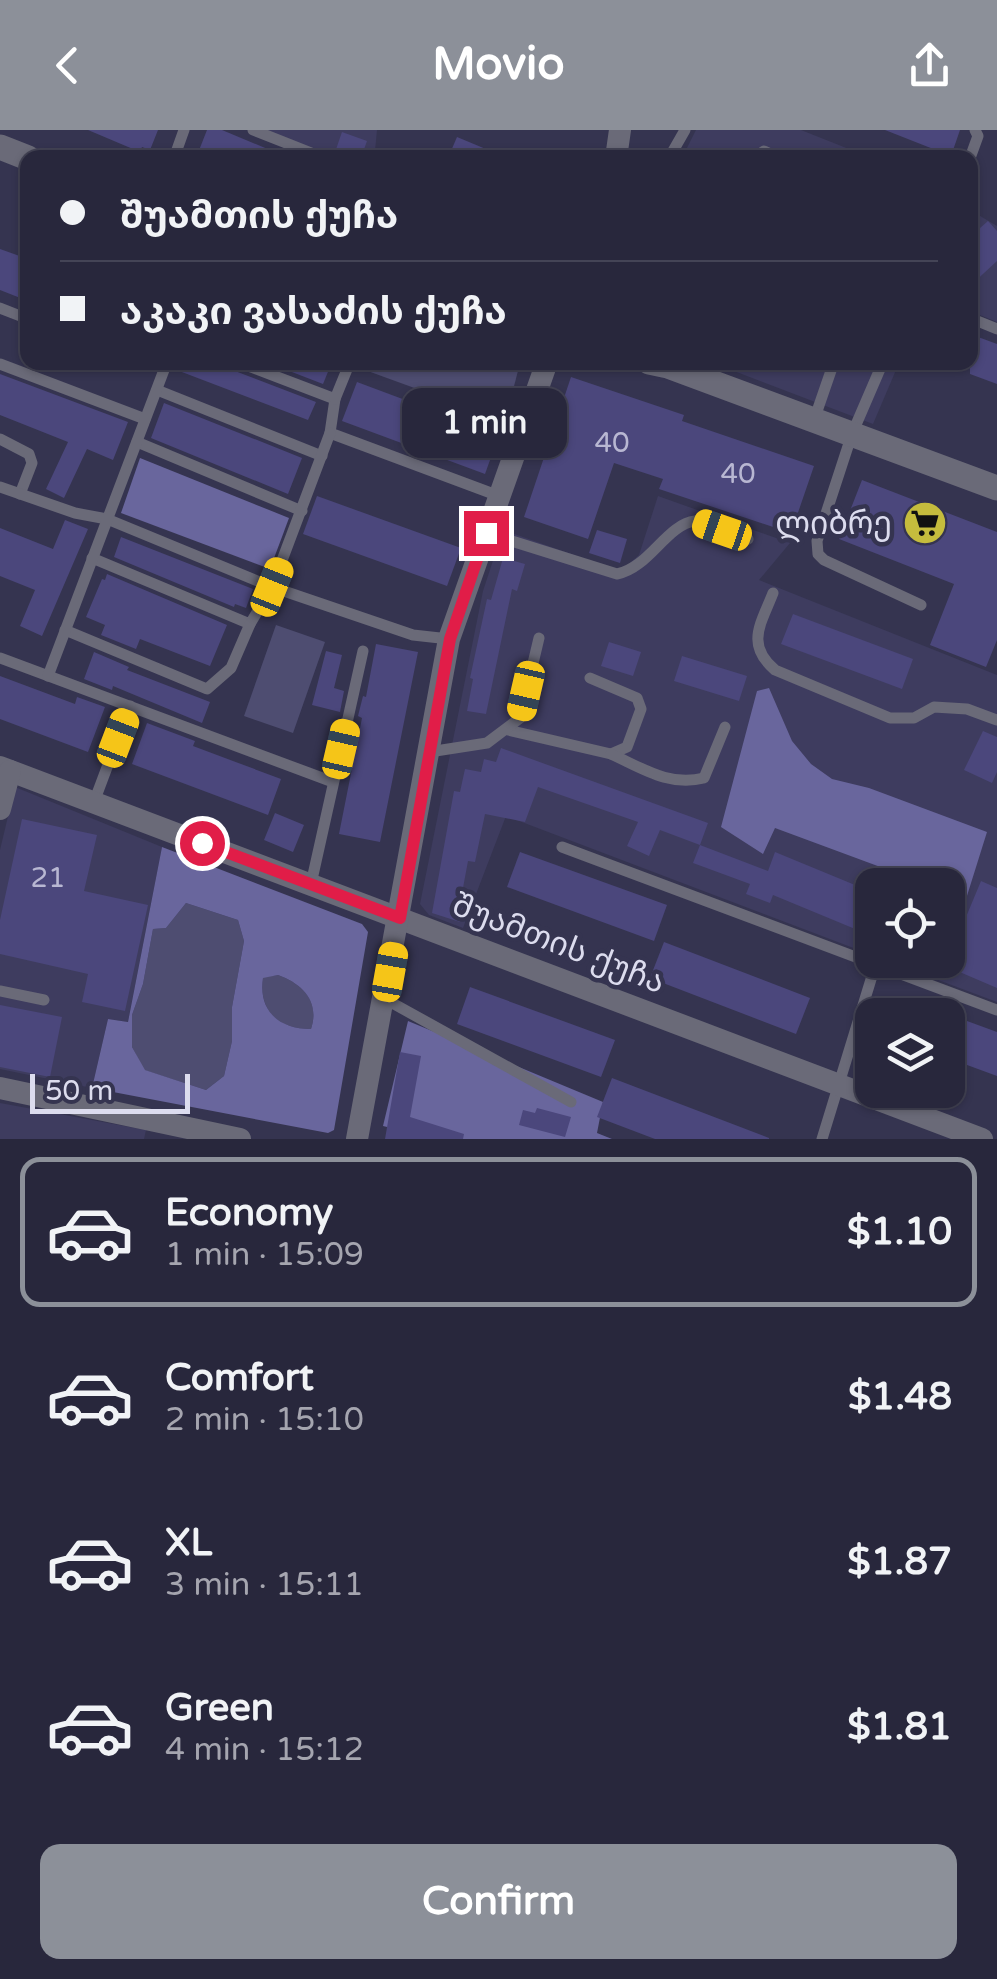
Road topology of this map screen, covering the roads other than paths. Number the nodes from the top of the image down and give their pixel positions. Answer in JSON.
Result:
{"nodes":[{"id":1,"x":254,"y":130,"type":"edge"},
{"id":2,"x":304,"y":150,"type":"edge"},
{"id":3,"x":0,"y":364,"type":"edge"},
{"id":4,"x":164,"y":370,"type":"edge"},
{"id":5,"x":259,"y":370,"type":"edge"},
{"id":6,"x":347,"y":370,"type":"edge"},
{"id":7,"x":544,"y":370,"type":"edge"},
{"id":8,"x":678,"y":370,"type":"edge"},
{"id":9,"x":831,"y":370,"type":"edge"},
{"id":10,"x":880,"y":370,"type":"edge"},
{"id":11,"x":156,"y":390,"type":"junction"},
{"id":12,"x":335,"y":399,"type":"junction"},
{"id":13,"x":146,"y":419,"type":"junction"},
{"id":14,"x":814,"y":420,"type":"junction"},
{"id":15,"x":330,"y":433,"type":"junction"},
{"id":16,"x":852,"y":434,"type":"junction"},
{"id":17,"x":0,"y":439,"type":"edge"},
{"id":18,"x":137,"y":442,"type":"junction"},
{"id":19,"x":322,"y":456,"type":"junction"},
{"id":20,"x":0,"y":488,"type":"edge"},
{"id":21,"x":997,"y":488,"type":"edge"},
{"id":22,"x":20,"y":494,"type":"junction"},
{"id":23,"x":500,"y":496,"type":"junction"},
{"id":24,"x":302,"y":511,"type":"junction"},
{"id":25,"x":107,"y":520,"type":"junction"},
{"id":26,"x":486,"y":533,"type":"junction"},
{"id":27,"x":748,"y":538,"type":"dead end"},
{"id":28,"x":92,"y":558,"type":"junction"},
{"id":29,"x":272,"y":587,"type":"junction"},
{"id":30,"x":773,"y":593,"type":"dead end"},
{"id":31,"x":921,"y":606,"type":"dead end"},
{"id":32,"x":250,"y":624,"type":"junction"},
{"id":33,"x":65,"y":630,"type":"junction"},
{"id":34,"x":539,"y":638,"type":"dead end"},
{"id":35,"x":450,"y":639,"type":"junction"},
{"id":36,"x":363,"y":652,"type":"dead end"},
{"id":37,"x":0,"y":658,"type":"edge"},
{"id":38,"x":48,"y":676,"type":"junction"},
{"id":39,"x":590,"y":678,"type":"dead end"},
{"id":40,"x":130,"y":706,"type":"junction"},
{"id":41,"x":997,"y":720,"type":"edge"},
{"id":42,"x":725,"y":727,"type":"dead end"},
{"id":43,"x":508,"y":730,"type":"junction"},
{"id":44,"x":429,"y":752,"type":"junction"},
{"id":45,"x":611,"y":754,"type":"junction"},
{"id":46,"x":5,"y":769,"type":"edge"},
{"id":47,"x":333,"y":782,"type":"junction"},
{"id":48,"x":94,"y":802,"type":"junction"},
{"id":49,"x":0,"y":809,"type":"edge"},
{"id":50,"x":562,"y":847,"type":"dead end"},
{"id":51,"x":310,"y":884,"type":"junction"},
{"id":52,"x":400,"y":918,"type":"junction"},
{"id":53,"x":855,"y":955,"type":"edge"},
{"id":54,"x":871,"y":978,"type":"edge"},
{"id":55,"x":915,"y":978,"type":"edge"},
{"id":56,"x":0,"y":991,"type":"edge"},
{"id":57,"x":44,"y":1000,"type":"dead end"},
{"id":58,"x":385,"y":1000,"type":"junction"},
{"id":59,"x":997,"y":1010,"type":"edge"},
{"id":60,"x":840,"y":1082,"type":"junction"},
{"id":61,"x":0,"y":1088,"type":"edge"},
{"id":62,"x":571,"y":1102,"type":"dead end"},
{"id":63,"x":240,"y":1139,"type":"edge"},
{"id":64,"x":357,"y":1139,"type":"edge"},
{"id":65,"x":822,"y":1139,"type":"edge"},
{"id":66,"x":982,"y":1139,"type":"edge"}],
"edges":[{"from":1,"to":2,"type":"lane"},
{"from":3,"to":13,"type":"lane"},
{"from":4,"to":11,"type":"lane"},
{"from":5,"to":12,"type":"lane"},
{"from":6,"to":12,"type":"lane"},
{"from":7,"to":23,"type":"street"},
{"from":8,"to":14,"type":"street"},
{"from":9,"to":14,"type":"lane"},
{"from":10,"to":16,"type":"lane"},
{"from":11,"to":13,"type":"lane"},
{"from":11,"to":19,"type":"lane"},
{"from":12,"to":15,"type":"lane"},
{"from":13,"to":18,"type":"lane"},
{"from":14,"to":16,"type":"street"},
{"from":15,"to":19,"type":"lane"},
{"from":15,"to":23,"type":"lane"},
{"from":16,"to":21,"type":"street"},
{"from":16,"to":31,"type":"lane"},
{"from":17,"to":22,"type":"lane"},
{"from":18,"to":24,"type":"lane"},
{"from":18,"to":25,"type":"lane"},
{"from":19,"to":24,"type":"lane"},
{"from":20,"to":22,"type":"lane"},
{"from":22,"to":25,"type":"lane"},
{"from":23,"to":26,"type":"street"},
{"from":24,"to":29,"type":"lane"},
{"from":25,"to":28,"type":"lane"},
{"from":25,"to":29,"type":"lane"},
{"from":26,"to":27,"type":"lane"},
{"from":26,"to":35,"type":"street"},
{"from":28,"to":32,"type":"lane"},
{"from":28,"to":33,"type":"lane"},
{"from":29,"to":32,"type":"lane"},
{"from":29,"to":35,"type":"lane"},
{"from":30,"to":41,"type":"lane"},
{"from":32,"to":33,"type":"lane"},
{"from":33,"to":38,"type":"lane"},
{"from":34,"to":43,"type":"lane"},
{"from":35,"to":44,"type":"street"},
{"from":36,"to":47,"type":"lane"},
{"from":37,"to":38,"type":"lane"},
{"from":38,"to":40,"type":"lane"},
{"from":39,"to":45,"type":"lane"},
{"from":40,"to":47,"type":"lane"},
{"from":40,"to":48,"type":"lane"},
{"from":42,"to":45,"type":"lane"},
{"from":43,"to":44,"type":"lane"},
{"from":43,"to":45,"type":"lane"},
{"from":44,"to":52,"type":"street"},
{"from":46,"to":48,"type":"street","name":"შუამთის ქუჩა"},
{"from":46,"to":49,"type":"street"},
{"from":47,"to":51,"type":"lane"},
{"from":48,"to":51,"type":"street","name":"შუამთის ქუჩა"},
{"from":50,"to":53,"type":"lane"},
{"from":51,"to":52,"type":"street","name":"შუამთის ქუჩა"},
{"from":52,"to":58,"type":"street"},
{"from":52,"to":60,"type":"street","name":"შუამთის ქუჩა"},
{"from":54,"to":60,"type":"lane"},
{"from":55,"to":59,"type":"lane"},
{"from":56,"to":57,"type":"lane"},
{"from":58,"to":62,"type":"lane"},
{"from":58,"to":64,"type":"street"},
{"from":60,"to":65,"type":"lane"},
{"from":60,"to":66,"type":"street","name":"შუამთის ქუჩა"},
{"from":61,"to":63,"type":"street"}]}
